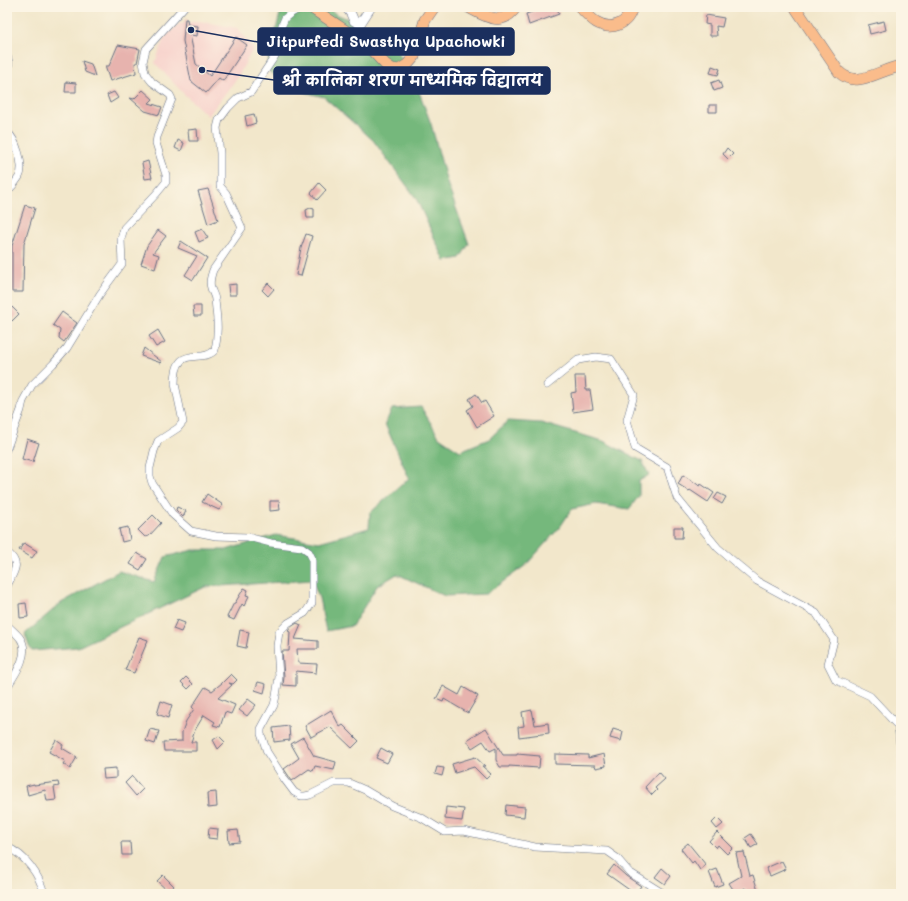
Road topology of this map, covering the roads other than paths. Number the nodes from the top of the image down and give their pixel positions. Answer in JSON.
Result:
{"nodes":[{"id":1,"x":184,"y":7,"type":"edge"},
{"id":2,"x":302,"y":7,"type":"edge"},
{"id":3,"x":310,"y":7,"type":"edge"},
{"id":4,"x":346,"y":7,"type":"edge"},
{"id":5,"x":371,"y":7,"type":"edge"},
{"id":6,"x":434,"y":7,"type":"edge"},
{"id":7,"x":468,"y":7,"type":"edge"},
{"id":8,"x":516,"y":7,"type":"edge"},
{"id":9,"x":580,"y":7,"type":"edge"},
{"id":10,"x":632,"y":7,"type":"edge"},
{"id":11,"x":795,"y":7,"type":"edge"},
{"id":12,"x":7,"y":56,"type":"edge"},
{"id":13,"x":901,"y":66,"type":"edge"},
{"id":14,"x":7,"y":72,"type":"edge"},
{"id":15,"x":7,"y":132,"type":"edge"},
{"id":16,"x":7,"y":192,"type":"edge"},
{"id":17,"x":547,"y":385,"type":"dead end"},
{"id":18,"x":7,"y":448,"type":"edge"},
{"id":19,"x":7,"y":552,"type":"edge"},
{"id":20,"x":8,"y":583,"type":"edge"},
{"id":21,"x":7,"y":625,"type":"edge"},
{"id":22,"x":7,"y":687,"type":"edge"},
{"id":23,"x":901,"y":754,"type":"edge"},
{"id":24,"x":7,"y":847,"type":"edge"},
{"id":25,"x":44,"y":894,"type":"edge"},
{"id":26,"x":664,"y":894,"type":"edge"}],
"edges":[{"from":1,"to":18,"type":"street"},
{"from":2,"to":26,"type":"street"},
{"from":3,"to":6,"type":"main road"},
{"from":4,"to":5,"type":"street"},
{"from":7,"to":8,"type":"main road"},
{"from":9,"to":10,"type":"main road"},
{"from":11,"to":13,"type":"main road"},
{"from":12,"to":14,"type":"street"},
{"from":15,"to":16,"type":"street"},
{"from":17,"to":23,"type":"street"},
{"from":19,"to":20,"type":"street"},
{"from":21,"to":22,"type":"street"},
{"from":24,"to":25,"type":"street"}]}
